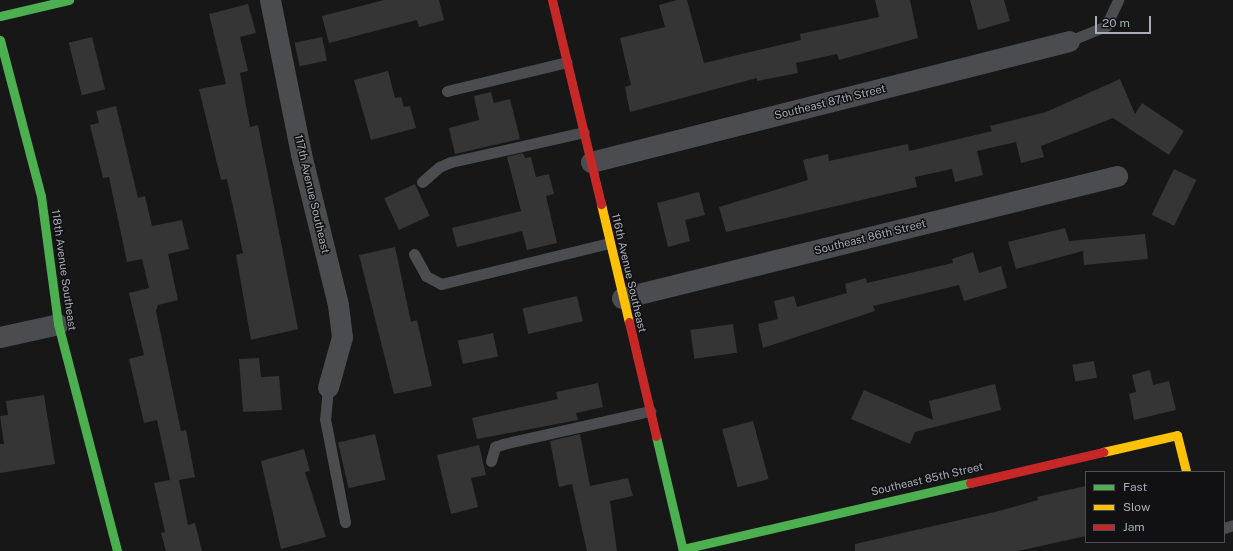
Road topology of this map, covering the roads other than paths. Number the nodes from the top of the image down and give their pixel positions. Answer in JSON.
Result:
{"nodes":[{"id":1,"x":68,"y":0,"type":"edge"},
{"id":2,"x":270,"y":0,"type":"edge"},
{"id":3,"x":552,"y":0,"type":"edge"},
{"id":4,"x":1118,"y":0,"type":"edge"},
{"id":5,"x":0,"y":16,"type":"edge"},
{"id":6,"x":0,"y":40,"type":"edge"},
{"id":7,"x":1069,"y":42,"type":"joint"},
{"id":8,"x":567,"y":62,"type":"junction"},
{"id":9,"x":447,"y":91,"type":"dead end"},
{"id":10,"x":584,"y":132,"type":"junction"},
{"id":11,"x":591,"y":162,"type":"junction"},
{"id":12,"x":1117,"y":176,"type":"dead end"},
{"id":13,"x":422,"y":182,"type":"dead end"},
{"id":14,"x":609,"y":243,"type":"junction"},
{"id":15,"x":414,"y":254,"type":"dead end"},
{"id":16,"x":622,"y":298,"type":"junction"},
{"id":17,"x":58,"y":324,"type":"junction"},
{"id":18,"x":0,"y":337,"type":"edge"},
{"id":19,"x":328,"y":387,"type":"joint"},
{"id":20,"x":650,"y":411,"type":"junction"},
{"id":21,"x":491,"y":462,"type":"dead end"},
{"id":22,"x":1186,"y":471,"type":"edge"},
{"id":23,"x":344,"y":522,"type":"dead end"},
{"id":24,"x":683,"y":550,"type":"edge"},
{"id":25,"x":117,"y":551,"type":"edge"}],
"edges":[{"from":1,"to":5,"type":"street"},
{"from":2,"to":19,"type":"street","name":"117th Avenue Southeast"},
{"from":3,"to":8,"type":"street","name":"116th Avenue Southeast"},
{"from":4,"to":7,"type":"lane"},
{"from":6,"to":17,"type":"street","name":"118th Avenue Southeast"},
{"from":7,"to":11,"type":"street","name":"Southeast 87th Street"},
{"from":8,"to":9,"type":"lane"},
{"from":8,"to":10,"type":"street","name":"116th Avenue Southeast"},
{"from":10,"to":11,"type":"street","name":"116th Avenue Southeast"},
{"from":10,"to":13,"type":"lane"},
{"from":11,"to":14,"type":"street","name":"116th Avenue Southeast"},
{"from":12,"to":16,"type":"street","name":"Southeast 86th Street"},
{"from":14,"to":15,"type":"lane"},
{"from":14,"to":16,"type":"street","name":"116th Avenue Southeast"},
{"from":16,"to":20,"type":"street","name":"116th Avenue Southeast"},
{"from":17,"to":18,"type":"street"},
{"from":17,"to":25,"type":"street","name":"118th Avenue Southeast"},
{"from":19,"to":23,"type":"lane"},
{"from":20,"to":21,"type":"lane"},
{"from":20,"to":24,"type":"street","name":"116th Avenue Southeast"},
{"from":22,"to":24,"type":"street","name":"Southeast 85th Street"}]}
